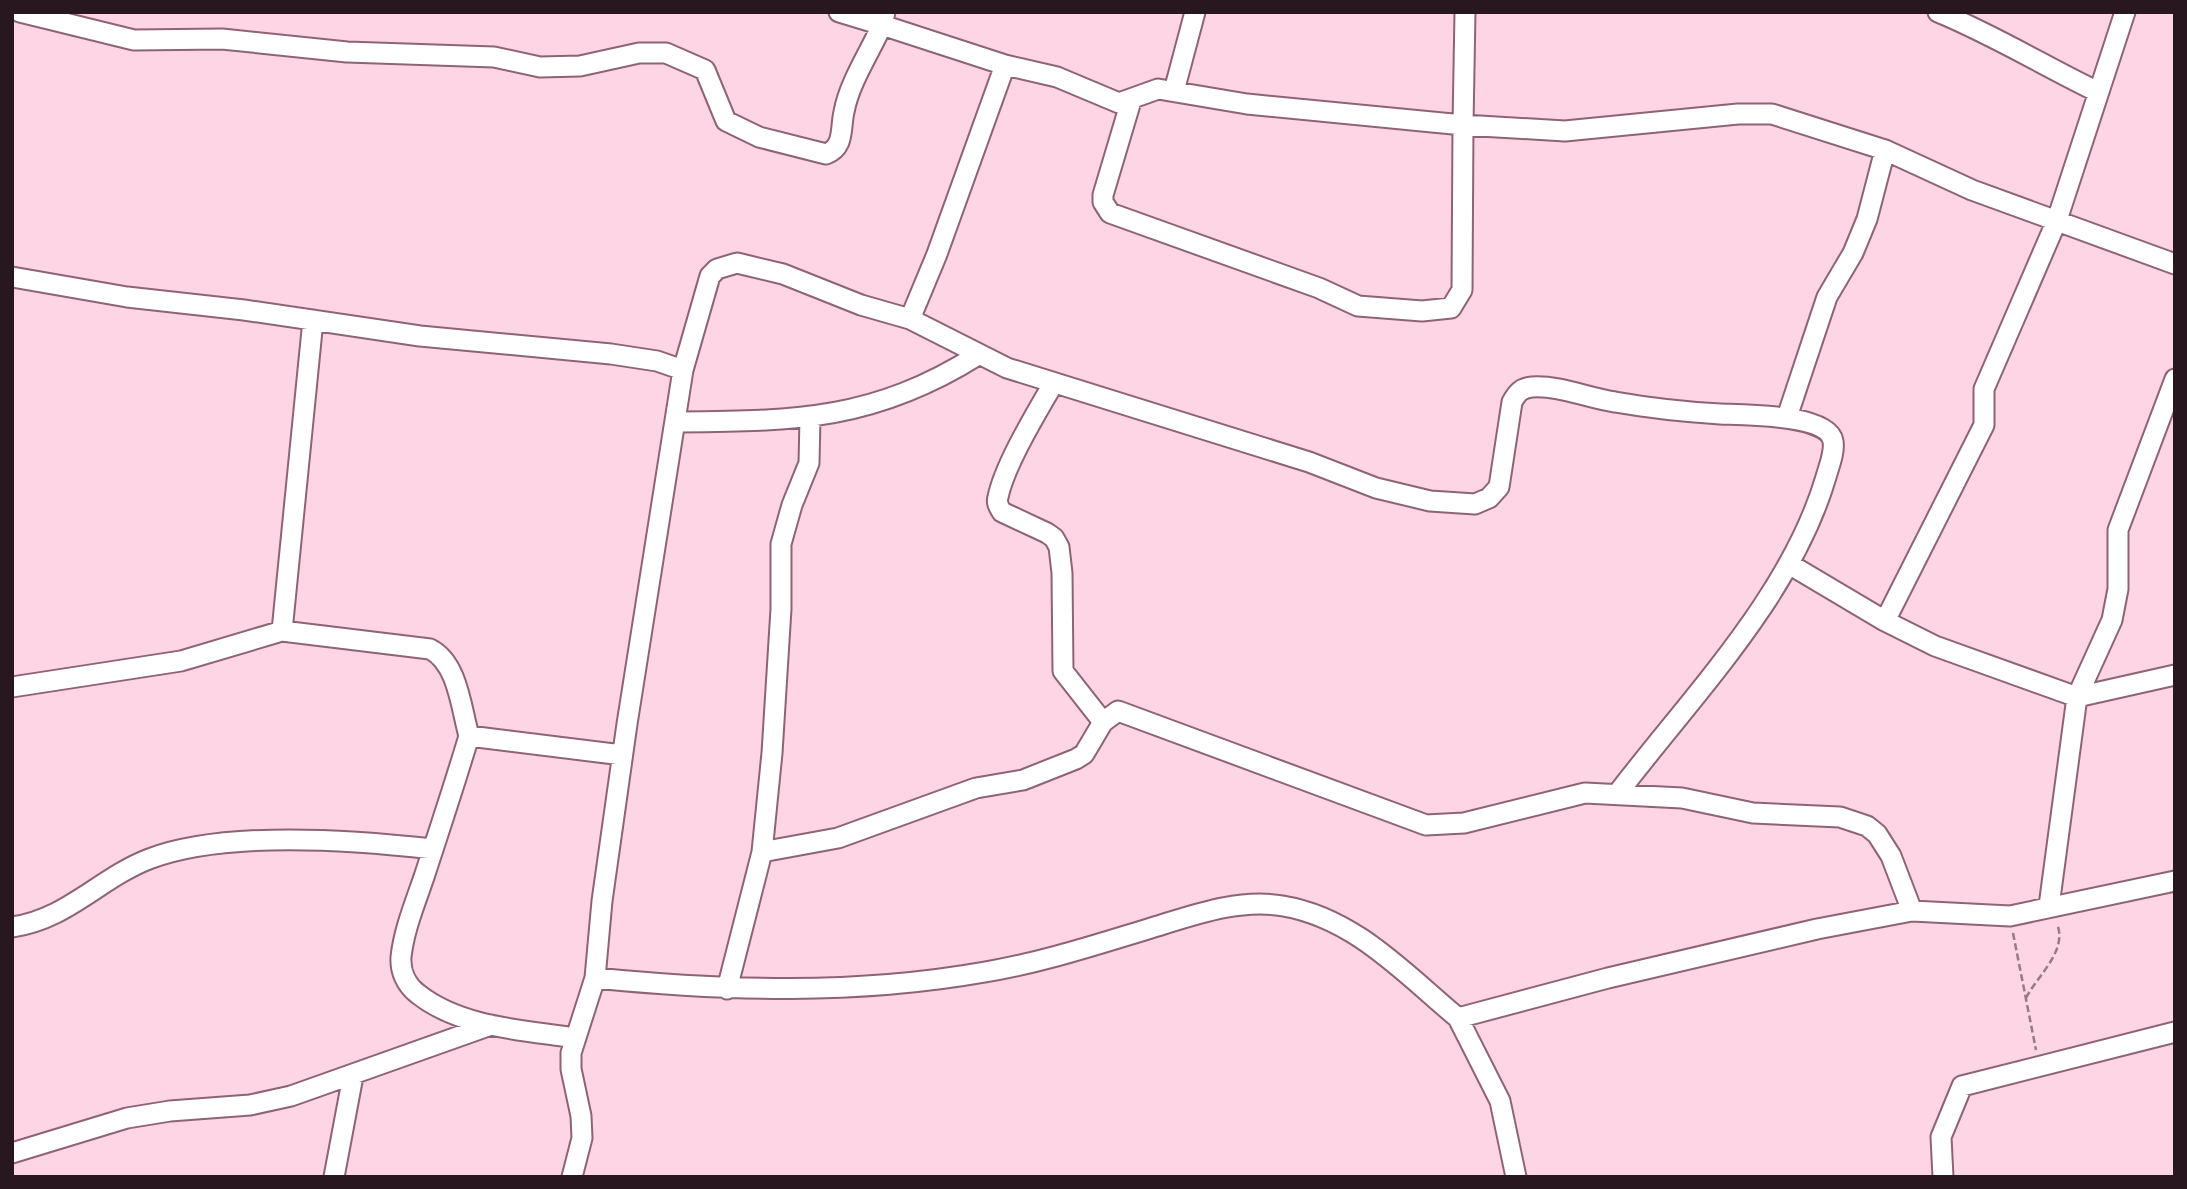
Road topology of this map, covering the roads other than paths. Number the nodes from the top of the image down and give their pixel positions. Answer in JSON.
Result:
{"nodes":[{"id":1,"x":20,"y":12,"type":"edge"},
{"id":2,"x":839,"y":12,"type":"edge"},
{"id":3,"x":1195,"y":12,"type":"edge"},
{"id":4,"x":1465,"y":12,"type":"edge"},
{"id":5,"x":1938,"y":12,"type":"edge"},
{"id":6,"x":2124,"y":12,"type":"edge"},
{"id":7,"x":883,"y":18,"type":"edge"},
{"id":8,"x":1005,"y":65,"type":"junction"},
{"id":9,"x":1174,"y":91,"type":"junction"},
{"id":10,"x":2098,"y":92,"type":"junction"},
{"id":11,"x":1131,"y":101,"type":"junction"},
{"id":12,"x":1463,"y":125,"type":"junction"},
{"id":13,"x":1885,"y":150,"type":"junction"},
{"id":14,"x":2057,"y":220,"type":"junction"},
{"id":15,"x":2175,"y":264,"type":"edge"},
{"id":16,"x":12,"y":277,"type":"edge"},
{"id":17,"x":313,"y":320,"type":"junction"},
{"id":18,"x":910,"y":320,"type":"junction"},
{"id":19,"x":978,"y":355,"type":"junction"},
{"id":20,"x":683,"y":370,"type":"junction"},
{"id":21,"x":2175,"y":379,"type":"edge"},
{"id":22,"x":1053,"y":384,"type":"junction"},
{"id":23,"x":1787,"y":417,"type":"junction"},
{"id":24,"x":810,"y":418,"type":"junction"},
{"id":25,"x":675,"y":422,"type":"junction"},
{"id":26,"x":1789,"y":564,"type":"junction"},
{"id":27,"x":1885,"y":621,"type":"junction"},
{"id":28,"x":282,"y":631,"type":"junction"},
{"id":29,"x":2175,"y":675,"type":"edge"},
{"id":30,"x":12,"y":687,"type":"edge"},
{"id":31,"x":2077,"y":697,"type":"junction"},
{"id":32,"x":1103,"y":722,"type":"junction"},
{"id":33,"x":469,"y":736,"type":"junction"},
{"id":34,"x":622,"y":755,"type":"junction"},
{"id":35,"x":1618,"y":793,"type":"junction"},
{"id":36,"x":433,"y":849,"type":"junction"},
{"id":37,"x":762,"y":852,"type":"junction"},
{"id":38,"x":2174,"y":885,"type":"edge"},
{"id":39,"x":2049,"y":906,"type":"junction"},
{"id":40,"x":1912,"y":911,"type":"junction"},
{"id":41,"x":12,"y":927,"type":"edge"},
{"id":42,"x":595,"y":978,"type":"junction"},
{"id":43,"x":727,"y":989,"type":"junction"},
{"id":44,"x":1458,"y":1018,"type":"junction"},
{"id":45,"x":491,"y":1025,"type":"junction"},
{"id":46,"x":2175,"y":1032,"type":"edge"},
{"id":47,"x":576,"y":1038,"type":"junction"},
{"id":48,"x":353,"y":1076,"type":"junction"},
{"id":49,"x":12,"y":1153,"type":"edge"},
{"id":50,"x":334,"y":1177,"type":"edge"},
{"id":51,"x":572,"y":1177,"type":"edge"},
{"id":52,"x":1517,"y":1177,"type":"edge"},
{"id":53,"x":1942,"y":1177,"type":"edge"}],
"edges":[{"from":1,"to":7,"type":"street"},
{"from":2,"to":7,"type":"street"},
{"from":3,"to":9,"type":"street"},
{"from":4,"to":12,"type":"street"},
{"from":5,"to":10,"type":"street"},
{"from":6,"to":10,"type":"street"},
{"from":7,"to":8,"type":"street"},
{"from":8,"to":11,"type":"street"},
{"from":8,"to":18,"type":"street"},
{"from":9,"to":11,"type":"street"},
{"from":9,"to":12,"type":"street"},
{"from":10,"to":14,"type":"street"},
{"from":11,"to":12,"type":"street"},
{"from":12,"to":13,"type":"street"},
{"from":13,"to":14,"type":"street"},
{"from":13,"to":23,"type":"street"},
{"from":14,"to":15,"type":"street"},
{"from":14,"to":27,"type":"street"},
{"from":16,"to":17,"type":"street"},
{"from":17,"to":20,"type":"street"},
{"from":17,"to":28,"type":"street"},
{"from":18,"to":19,"type":"street"},
{"from":18,"to":20,"type":"street"},
{"from":19,"to":22,"type":"street"},
{"from":19,"to":24,"type":"street"},
{"from":20,"to":25,"type":"street"},
{"from":21,"to":31,"type":"street"},
{"from":22,"to":23,"type":"street"},
{"from":22,"to":32,"type":"street"},
{"from":23,"to":26,"type":"street"},
{"from":24,"to":25,"type":"street"},
{"from":24,"to":37,"type":"street"},
{"from":25,"to":34,"type":"street"},
{"from":26,"to":27,"type":"street"},
{"from":26,"to":35,"type":"street"},
{"from":27,"to":31,"type":"street"},
{"from":28,"to":30,"type":"street"},
{"from":28,"to":33,"type":"street"},
{"from":29,"to":31,"type":"street"},
{"from":31,"to":39,"type":"street"},
{"from":32,"to":35,"type":"street"},
{"from":32,"to":37,"type":"street"},
{"from":33,"to":34,"type":"street"},
{"from":33,"to":36,"type":"street"},
{"from":34,"to":42,"type":"street"},
{"from":35,"to":40,"type":"street"},
{"from":36,"to":41,"type":"street"},
{"from":36,"to":45,"type":"street"},
{"from":37,"to":43,"type":"street"},
{"from":38,"to":39,"type":"street"},
{"from":39,"to":40,"type":"street"},
{"from":40,"to":44,"type":"street"},
{"from":42,"to":43,"type":"street"},
{"from":42,"to":47,"type":"street"},
{"from":43,"to":44,"type":"street"},
{"from":44,"to":52,"type":"street"},
{"from":45,"to":47,"type":"street"},
{"from":45,"to":48,"type":"street"},
{"from":46,"to":53,"type":"street"},
{"from":47,"to":51,"type":"street"},
{"from":48,"to":49,"type":"street"},
{"from":48,"to":50,"type":"street"}]}
